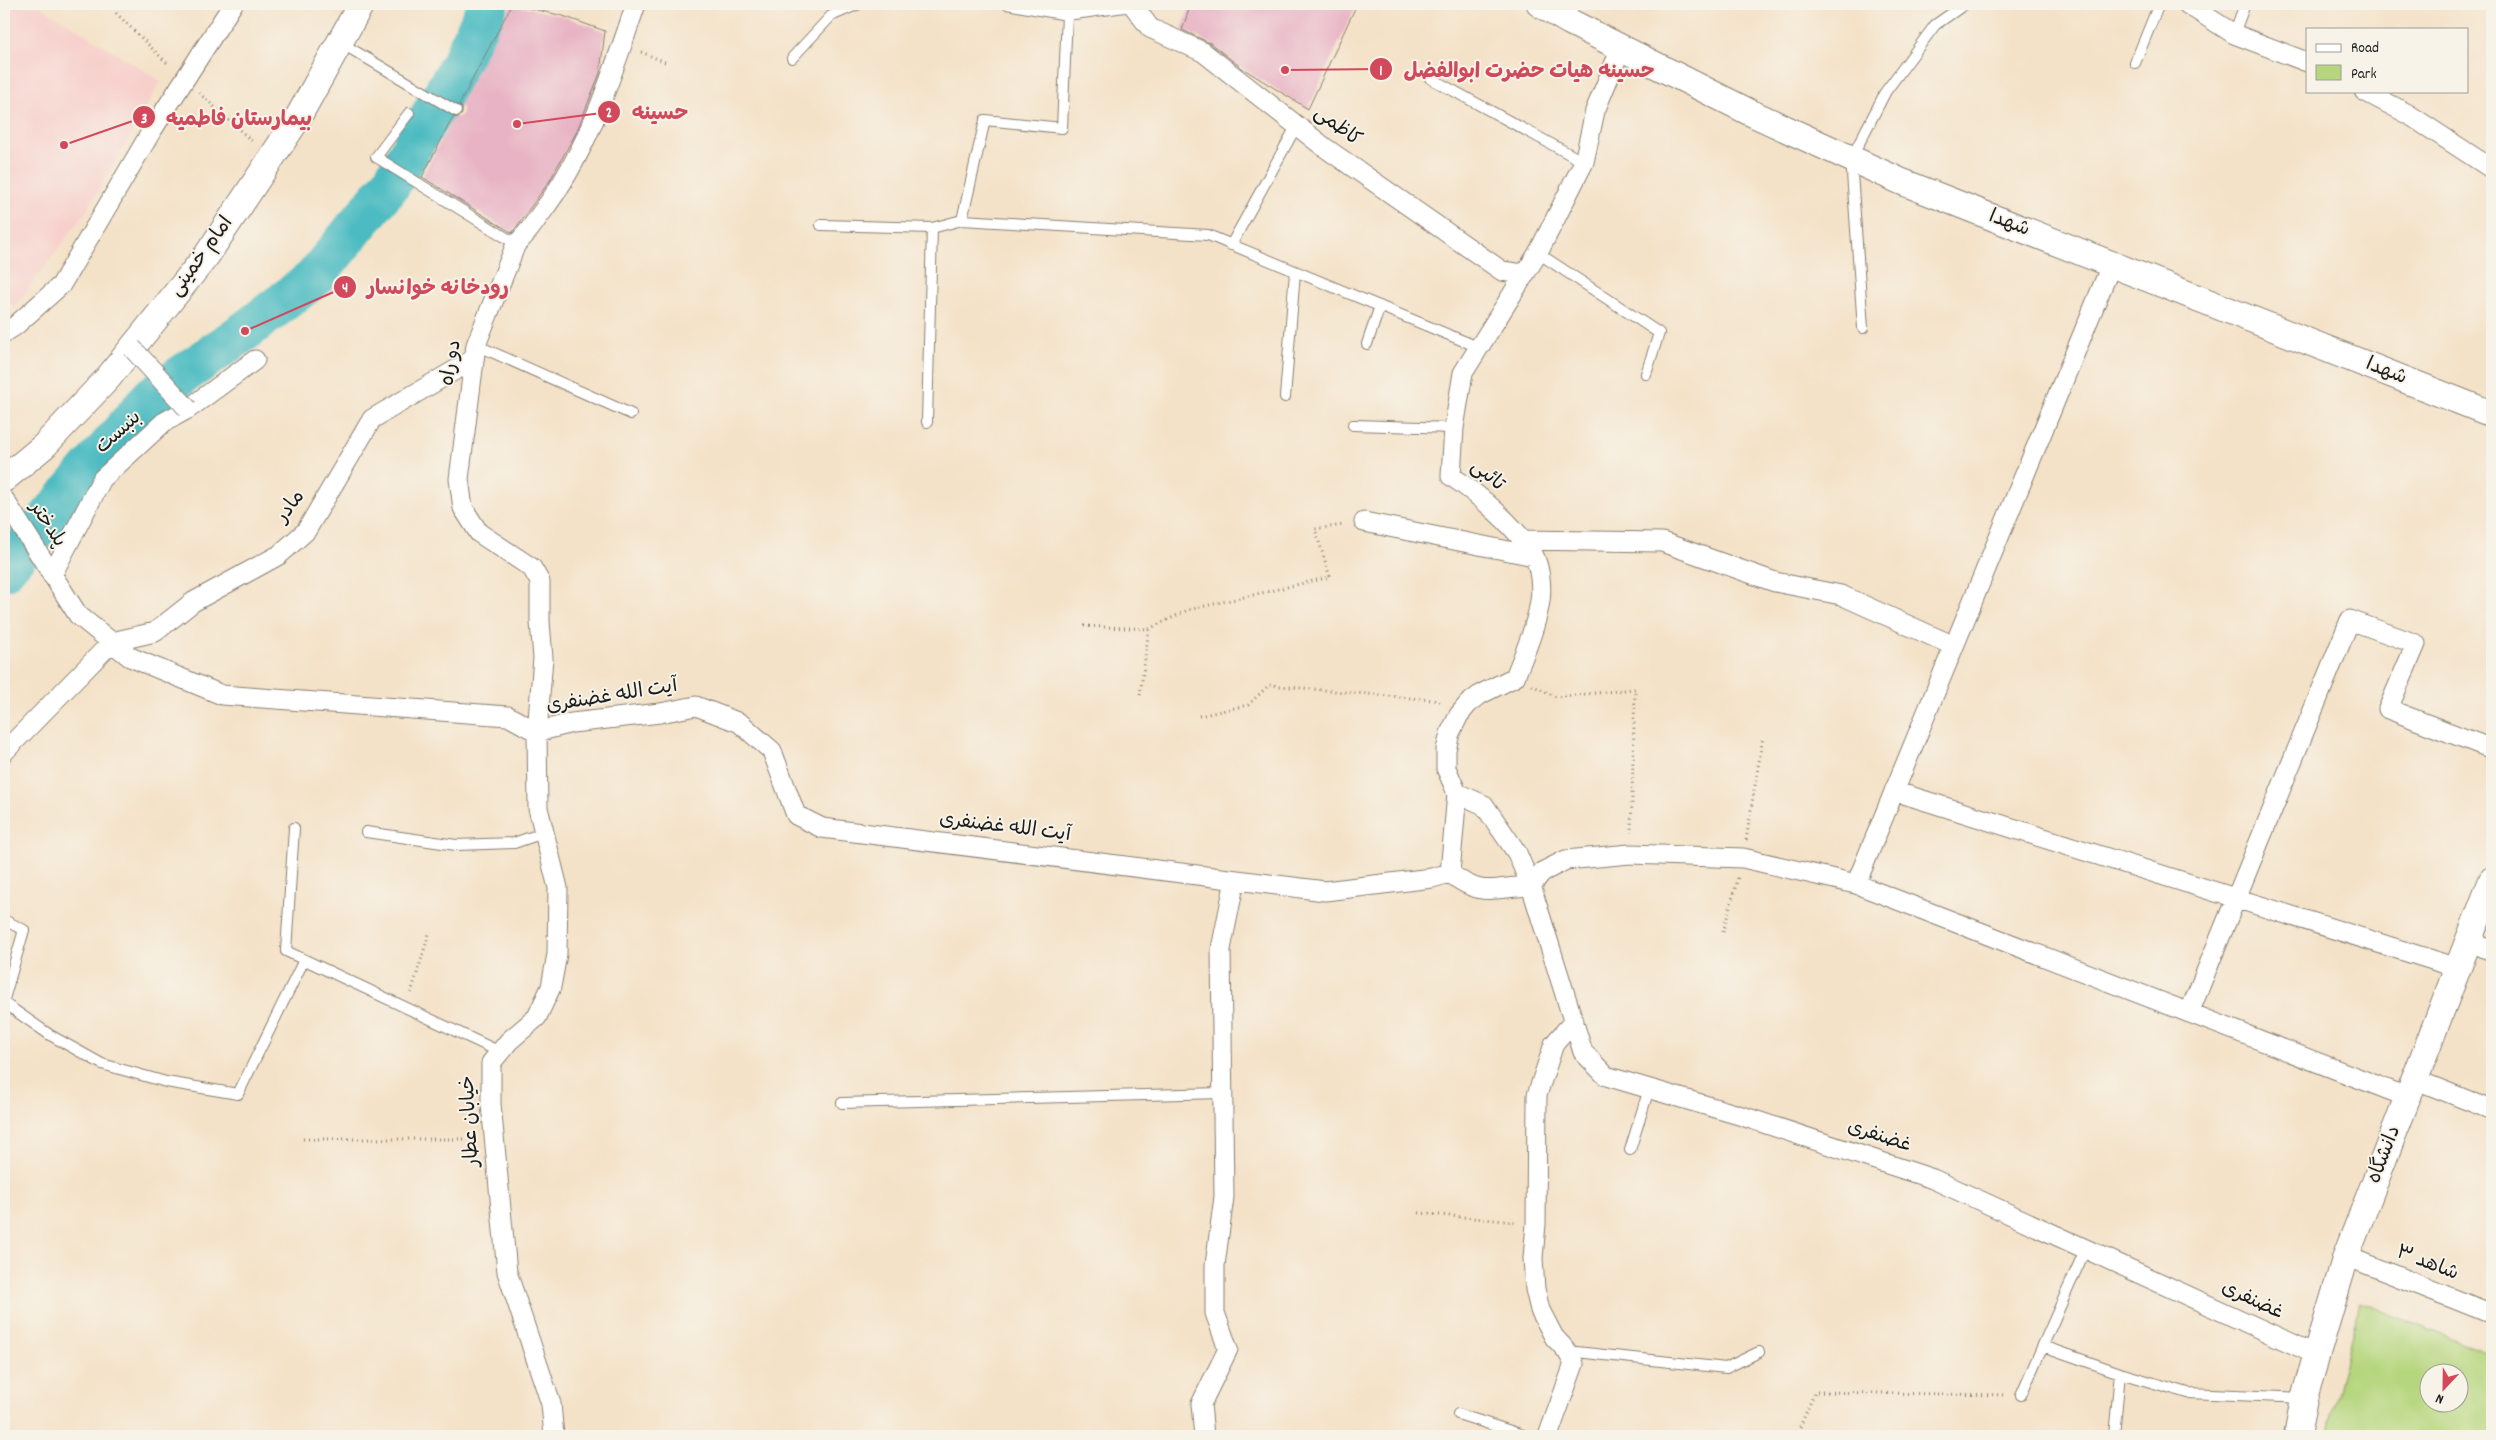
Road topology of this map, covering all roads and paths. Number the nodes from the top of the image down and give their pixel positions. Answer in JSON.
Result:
{"nodes":[{"id":1,"x":233,"y":4,"type":"edge"},
{"id":2,"x":361,"y":4,"type":"edge"},
{"id":3,"x":636,"y":4,"type":"edge"},
{"id":4,"x":858,"y":4,"type":"edge"},
{"id":5,"x":1007,"y":4,"type":"edge"},
{"id":6,"x":1540,"y":4,"type":"edge"},
{"id":7,"x":1965,"y":4,"type":"edge"},
{"id":8,"x":2159,"y":4,"type":"edge"},
{"id":9,"x":2186,"y":4,"type":"edge"},
{"id":10,"x":2244,"y":4,"type":"edge"},
{"id":11,"x":1132,"y":5,"type":"edge"},
{"id":12,"x":1067,"y":14,"type":"junction"},
{"id":13,"x":2234,"y":34,"type":"junction"},
{"id":14,"x":339,"y":42,"type":"junction"},
{"id":15,"x":622,"y":44,"type":"junction"},
{"id":16,"x":1621,"y":48,"type":"junction"},
{"id":17,"x":792,"y":58,"type":"dead end"},
{"id":18,"x":665,"y":62,"type":"dead end"},
{"id":19,"x":2135,"y":62,"type":"dead end"},
{"id":20,"x":2306,"y":62,"type":"edge"},
{"id":21,"x":1430,"y":78,"type":"dead end"},
{"id":22,"x":2366,"y":92,"type":"edge"},
{"id":23,"x":456,"y":111,"type":"dead end"},
{"id":24,"x":409,"y":113,"type":"dead end"},
{"id":25,"x":1297,"y":125,"type":"junction"},
{"id":26,"x":1850,"y":159,"type":"junction"},
{"id":27,"x":1584,"y":162,"type":"junction"},
{"id":28,"x":2492,"y":167,"type":"edge"},
{"id":29,"x":962,"y":220,"type":"junction"},
{"id":30,"x":821,"y":225,"type":"dead end"},
{"id":31,"x":932,"y":228,"type":"junction"},
{"id":32,"x":516,"y":244,"type":"junction"},
{"id":33,"x":1231,"y":245,"type":"junction"},
{"id":34,"x":1538,"y":253,"type":"junction"},
{"id":35,"x":2112,"y":264,"type":"junction"},
{"id":36,"x":1295,"y":272,"type":"junction"},
{"id":37,"x":1523,"y":274,"type":"junction"},
{"id":38,"x":1380,"y":306,"type":"junction"},
{"id":39,"x":1863,"y":328,"type":"dead end"},
{"id":40,"x":4,"y":333,"type":"edge"},
{"id":41,"x":1367,"y":344,"type":"dead end"},
{"id":42,"x":1478,"y":347,"type":"junction"},
{"id":43,"x":132,"y":348,"type":"junction"},
{"id":44,"x":475,"y":352,"type":"junction"},
{"id":45,"x":255,"y":360,"type":"dead end"},
{"id":46,"x":1646,"y":374,"type":"dead end"},
{"id":47,"x":1285,"y":397,"type":"dead end"},
{"id":48,"x":188,"y":409,"type":"junction"},
{"id":49,"x":631,"y":414,"type":"dead end"},
{"id":50,"x":2492,"y":414,"type":"edge"},
{"id":51,"x":927,"y":422,"type":"dead end"},
{"id":52,"x":1353,"y":425,"type":"dead end"},
{"id":53,"x":1454,"y":428,"type":"junction"},
{"id":54,"x":4,"y":478,"type":"edge"},
{"id":55,"x":4,"y":499,"type":"edge"},
{"id":56,"x":1364,"y":522,"type":"joint"},
{"id":57,"x":1521,"y":540,"type":"junction"},
{"id":58,"x":1534,"y":556,"type":"junction"},
{"id":59,"x":52,"y":575,"type":"junction"},
{"id":60,"x":1084,"y":626,"type":"dead end"},
{"id":61,"x":1149,"y":629,"type":"junction"},
{"id":62,"x":112,"y":642,"type":"junction"},
{"id":63,"x":1954,"y":646,"type":"junction"},
{"id":64,"x":1515,"y":677,"type":"junction"},
{"id":65,"x":1140,"y":694,"type":"dead end"},
{"id":66,"x":1468,"y":704,"type":"junction"},
{"id":67,"x":1199,"y":716,"type":"dead end"},
{"id":68,"x":537,"y":732,"type":"junction"},
{"id":69,"x":1763,"y":736,"type":"dead end"},
{"id":70,"x":2492,"y":749,"type":"edge"},
{"id":71,"x":4,"y":752,"type":"edge"},
{"id":72,"x":1894,"y":791,"type":"junction"},
{"id":73,"x":1457,"y":793,"type":"junction"},
{"id":74,"x":294,"y":828,"type":"dead end"},
{"id":75,"x":366,"y":832,"type":"dead end"},
{"id":76,"x":543,"y":833,"type":"junction"},
{"id":77,"x":1630,"y":854,"type":"junction"},
{"id":78,"x":1743,"y":858,"type":"junction"},
{"id":79,"x":1441,"y":875,"type":"junction"},
{"id":80,"x":1234,"y":880,"type":"junction"},
{"id":81,"x":2492,"y":880,"type":"edge"},
{"id":82,"x":1856,"y":884,"type":"junction"},
{"id":83,"x":1531,"y":886,"type":"junction"},
{"id":84,"x":2236,"y":898,"type":"junction"},
{"id":85,"x":4,"y":920,"type":"edge"},
{"id":86,"x":1723,"y":932,"type":"dead end"},
{"id":87,"x":428,"y":934,"type":"dead end"},
{"id":88,"x":2468,"y":941,"type":"junction"},
{"id":89,"x":2492,"y":951,"type":"edge"},
{"id":90,"x":304,"y":960,"type":"junction"},
{"id":91,"x":2458,"y":968,"type":"junction"},
{"id":92,"x":4,"y":999,"type":"edge"},
{"id":93,"x":4,"y":1003,"type":"edge"},
{"id":94,"x":406,"y":1008,"type":"junction"},
{"id":95,"x":2190,"y":1013,"type":"junction"},
{"id":96,"x":1574,"y":1022,"type":"junction"},
{"id":97,"x":500,"y":1052,"type":"junction"},
{"id":98,"x":2410,"y":1088,"type":"junction"},
{"id":99,"x":1649,"y":1089,"type":"junction"},
{"id":100,"x":1222,"y":1093,"type":"junction"},
{"id":101,"x":842,"y":1103,"type":"dead end"},
{"id":102,"x":2492,"y":1110,"type":"edge"},
{"id":103,"x":303,"y":1139,"type":"dead end"},
{"id":104,"x":493,"y":1139,"type":"junction"},
{"id":105,"x":1630,"y":1150,"type":"dead end"},
{"id":106,"x":1419,"y":1213,"type":"dead end"},
{"id":107,"x":1536,"y":1224,"type":"junction"},
{"id":108,"x":2085,"y":1250,"type":"junction"},
{"id":109,"x":2346,"y":1256,"type":"junction"},
{"id":110,"x":2492,"y":1314,"type":"edge"},
{"id":111,"x":2043,"y":1346,"type":"junction"},
{"id":112,"x":1567,"y":1352,"type":"junction"},
{"id":113,"x":1759,"y":1352,"type":"dead end"},
{"id":114,"x":2317,"y":1355,"type":"junction"},
{"id":115,"x":2120,"y":1373,"type":"junction"},
{"id":116,"x":2021,"y":1395,"type":"joint"},
{"id":117,"x":2304,"y":1398,"type":"junction"},
{"id":118,"x":1458,"y":1414,"type":"dead end"},
{"id":119,"x":554,"y":1436,"type":"edge"},
{"id":120,"x":1204,"y":1436,"type":"edge"},
{"id":121,"x":1526,"y":1436,"type":"edge"},
{"id":122,"x":1548,"y":1436,"type":"edge"},
{"id":123,"x":1796,"y":1436,"type":"edge"},
{"id":124,"x":2114,"y":1436,"type":"edge"},
{"id":125,"x":2297,"y":1436,"type":"edge"}],
"edges":[{"from":1,"to":40,"type":"street"},
{"from":2,"to":14,"type":"main road","name":"امام خمینی"},
{"from":3,"to":15,"type":"street","name":"دو راه"},
{"from":4,"to":17,"type":"lane"},
{"from":5,"to":12,"type":"lane"},
{"from":6,"to":16,"type":"main road","name":"شهدا"},
{"from":7,"to":26,"type":"lane"},
{"from":8,"to":19,"type":"lane"},
{"from":9,"to":13,"type":"street"},
{"from":10,"to":13,"type":"lane"},
{"from":11,"to":12,"type":"lane"},
{"from":11,"to":25,"type":"street","name":"کاظمی"},
{"from":12,"to":29,"type":"lane"},
{"from":13,"to":20,"type":"street"},
{"from":14,"to":23,"type":"lane"},
{"from":14,"to":43,"type":"main road","name":"امام خمینی"},
{"from":15,"to":18,"type":"path"},
{"from":15,"to":32,"type":"street","name":"دو راه"},
{"from":16,"to":26,"type":"main road","name":"شهدا"},
{"from":16,"to":27,"type":"street","name":"تائبی"},
{"from":21,"to":27,"type":"lane"},
{"from":22,"to":28,"type":"street"},
{"from":24,"to":32,"type":"lane"},
{"from":25,"to":33,"type":"lane"},
{"from":25,"to":37,"type":"street","name":"کاظمی"},
{"from":26,"to":35,"type":"main road","name":"شهدا"},
{"from":26,"to":39,"type":"lane"},
{"from":27,"to":34,"type":"street","name":"تائبی"},
{"from":29,"to":31,"type":"lane"},
{"from":29,"to":33,"type":"lane"},
{"from":30,"to":31,"type":"lane"},
{"from":31,"to":51,"type":"lane"},
{"from":32,"to":44,"type":"street","name":"دو راه"},
{"from":33,"to":36,"type":"lane"},
{"from":34,"to":37,"type":"street","name":"تائبی"},
{"from":34,"to":46,"type":"lane"},
{"from":35,"to":50,"type":"main road","name":"شهدا"},
{"from":35,"to":63,"type":"street"},
{"from":36,"to":38,"type":"lane"},
{"from":36,"to":47,"type":"lane"},
{"from":37,"to":42,"type":"street","name":"تائبی"},
{"from":38,"to":41,"type":"lane"},
{"from":38,"to":42,"type":"lane"},
{"from":42,"to":53,"type":"street","name":"تائبی"},
{"from":43,"to":48,"type":"street","bridge":true},
{"from":43,"to":54,"type":"main road","name":"امام خمینی"},
{"from":44,"to":49,"type":"lane"},
{"from":44,"to":62,"type":"street","name":"مادر"},
{"from":44,"to":68,"type":"street","name":"دو راه"},
{"from":45,"to":48,"type":"street","name":"بنبست"},
{"from":48,"to":59,"type":"street","name":"بنبست"},
{"from":52,"to":53,"type":"lane"},
{"from":53,"to":57,"type":"street","name":"تائبی"},
{"from":55,"to":59,"type":"street","name":"پلدختر"},
{"from":56,"to":58,"type":"street"},
{"from":56,"to":61,"type":"path"},
{"from":57,"to":58,"type":"street","name":"تائبی"},
{"from":57,"to":63,"type":"street"},
{"from":58,"to":64,"type":"street","name":"تائبی"},
{"from":59,"to":62,"type":"street","name":"آیت الله غضنفری"},
{"from":60,"to":61,"type":"path"},
{"from":61,"to":65,"type":"path"},
{"from":62,"to":68,"type":"street","name":"آیت الله غضنفری"},
{"from":62,"to":71,"type":"street"},
{"from":63,"to":72,"type":"street"},
{"from":64,"to":66,"type":"street"},
{"from":64,"to":77,"type":"path"},
{"from":66,"to":67,"type":"path"},
{"from":66,"to":73,"type":"street"},
{"from":68,"to":76,"type":"street","name":"خیابان عطار"},
{"from":68,"to":80,"type":"street","name":"آیت الله غضنفری"},
{"from":69,"to":78,"type":"path"},
{"from":70,"to":84,"type":"street"},
{"from":72,"to":82,"type":"street"},
{"from":72,"to":84,"type":"street"},
{"from":73,"to":79,"type":"street"},
{"from":73,"to":83,"type":"street","name":"غضنفری"},
{"from":74,"to":90,"type":"lane"},
{"from":75,"to":76,"type":"lane"},
{"from":76,"to":97,"type":"street","name":"خیابان عطار"},
{"from":77,"to":78,"type":"street"},
{"from":77,"to":83,"type":"street"},
{"from":78,"to":82,"type":"street"},
{"from":78,"to":86,"type":"path"},
{"from":79,"to":80,"type":"street","name":"آیت الله غضنفری"},
{"from":79,"to":83,"type":"street"},
{"from":80,"to":100,"type":"street"},
{"from":81,"to":88,"type":"main road","name":"دانشگاه"},
{"from":82,"to":95,"type":"street"},
{"from":83,"to":96,"type":"street","name":"غضنفری"},
{"from":84,"to":91,"type":"street"},
{"from":84,"to":95,"type":"street"},
{"from":85,"to":92,"type":"lane"},
{"from":87,"to":94,"type":"path"},
{"from":88,"to":89,"type":"street"},
{"from":88,"to":91,"type":"main road","name":"دانشگاه"},
{"from":90,"to":93,"type":"lane"},
{"from":90,"to":94,"type":"lane"},
{"from":91,"to":98,"type":"main road","name":"دانشگاه"},
{"from":94,"to":97,"type":"lane"},
{"from":95,"to":98,"type":"street"},
{"from":96,"to":99,"type":"street","name":"غضنفری"},
{"from":96,"to":107,"type":"street"},
{"from":97,"to":104,"type":"street","name":"خیابان عطار"},
{"from":98,"to":102,"type":"street"},
{"from":98,"to":109,"type":"main road","name":"دانشگاه"},
{"from":99,"to":105,"type":"lane"},
{"from":99,"to":108,"type":"street","name":"غضنفری"},
{"from":100,"to":101,"type":"lane"},
{"from":100,"to":120,"type":"street"},
{"from":103,"to":104,"type":"path"},
{"from":104,"to":119,"type":"street","name":"خیابان عطار"},
{"from":106,"to":107,"type":"path"},
{"from":107,"to":112,"type":"street"},
{"from":108,"to":111,"type":"lane"},
{"from":108,"to":114,"type":"street","name":"غضنفری"},
{"from":109,"to":110,"type":"street","name":"شاهد ۳"},
{"from":109,"to":114,"type":"main road","name":"دانشگاه"},
{"from":111,"to":115,"type":"lane"},
{"from":111,"to":116,"type":"lane"},
{"from":112,"to":113,"type":"lane"},
{"from":112,"to":122,"type":"street"},
{"from":114,"to":117,"type":"main road","name":"دانشگاه"},
{"from":115,"to":117,"type":"lane"},
{"from":115,"to":124,"type":"lane"},
{"from":116,"to":123,"type":"path"},
{"from":117,"to":125,"type":"main road","name":"دانشگاه"},
{"from":118,"to":121,"type":"lane"}]}
